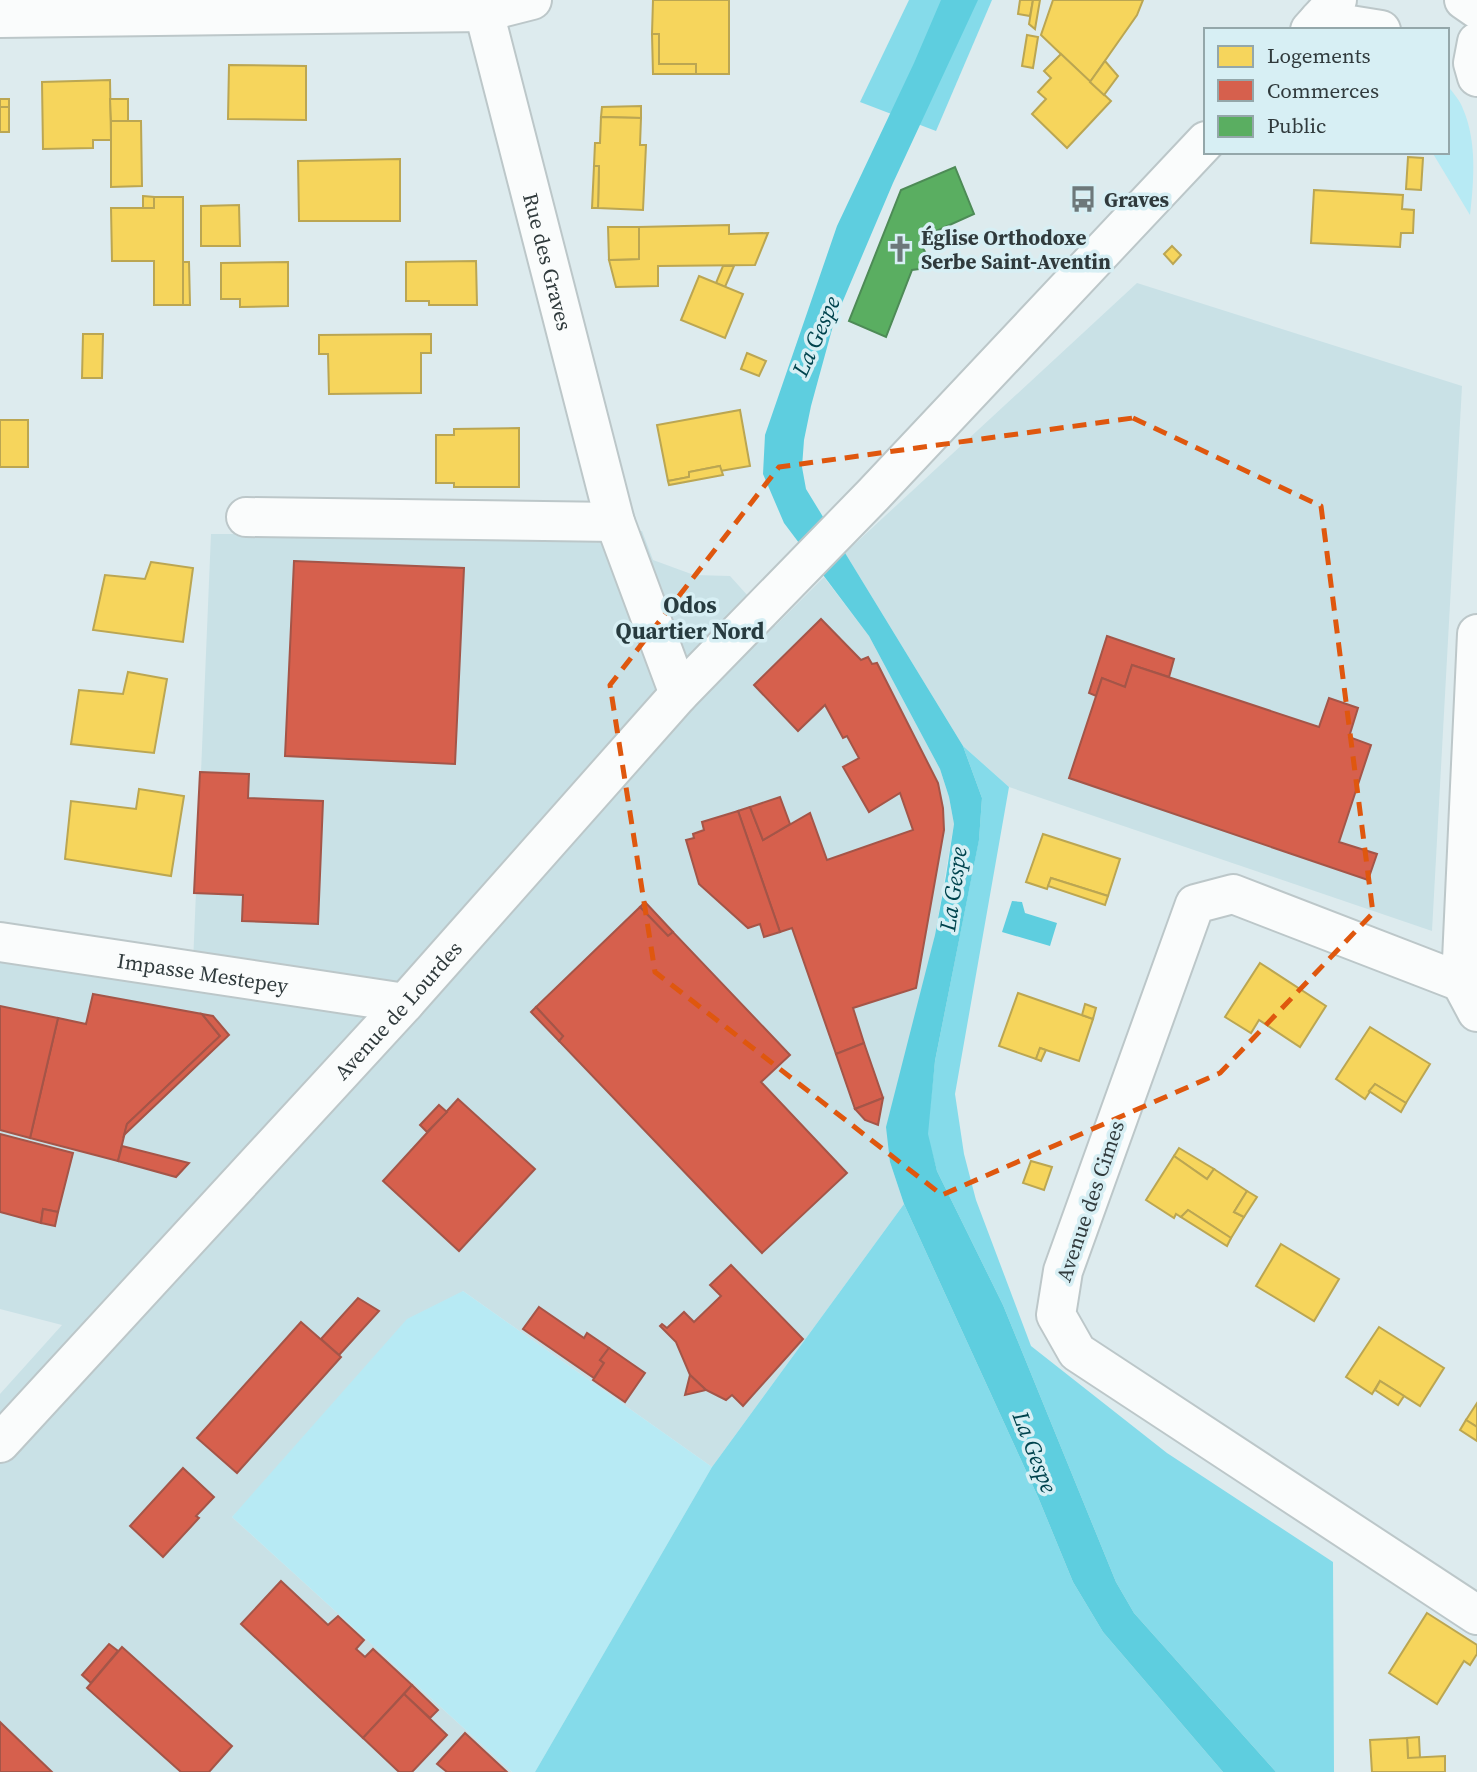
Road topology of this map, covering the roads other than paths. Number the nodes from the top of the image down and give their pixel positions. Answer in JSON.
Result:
{"nodes":[{"id":1,"x":532,"y":0,"type":"edge"},
{"id":2,"x":1464,"y":0,"type":"edge"},
{"id":3,"x":483,"y":6,"type":"edge"},
{"id":4,"x":1477,"y":9,"type":"edge"},
{"id":5,"x":1322,"y":17,"type":"edge"},
{"id":6,"x":0,"y":18,"type":"edge"},
{"id":7,"x":1372,"y":28,"type":"edge"},
{"id":8,"x":1204,"y":143,"type":"edge"},
{"id":9,"x":246,"y":517,"type":"dead end"},
{"id":10,"x":615,"y":522,"type":"junction"},
{"id":11,"x":1477,"y":634,"type":"edge"},
{"id":12,"x":679,"y":694,"type":"junction"},
{"id":13,"x":0,"y":942,"type":"edge"},
{"id":14,"x":1469,"y":997,"type":"edge"},
{"id":15,"x":405,"y":1003,"type":"junction"},
{"id":16,"x":0,"y":1443,"type":"edge"},
{"id":17,"x":1477,"y":1615,"type":"edge"}],
"edges":[{"from":1,"to":3,"type":"street"},
{"from":2,"to":4,"type":"street"},
{"from":3,"to":6,"type":"street"},
{"from":3,"to":10,"type":"street","name":"Rue des Graves"},
{"from":5,"to":7,"type":"street"},
{"from":8,"to":12,"type":"street","name":"Avenue de Lourdes"},
{"from":9,"to":10,"type":"street"},
{"from":10,"to":12,"type":"street","name":"Rue des Graves"},
{"from":11,"to":14,"type":"street","name":"Avenue des Cimes"},
{"from":12,"to":15,"type":"street","name":"Avenue de Lourdes"},
{"from":13,"to":15,"type":"street","name":"Impasse Mestepey"},
{"from":14,"to":17,"type":"street","name":"Avenue des Cimes"},
{"from":15,"to":16,"type":"street","name":"Avenue de Lourdes"}]}
